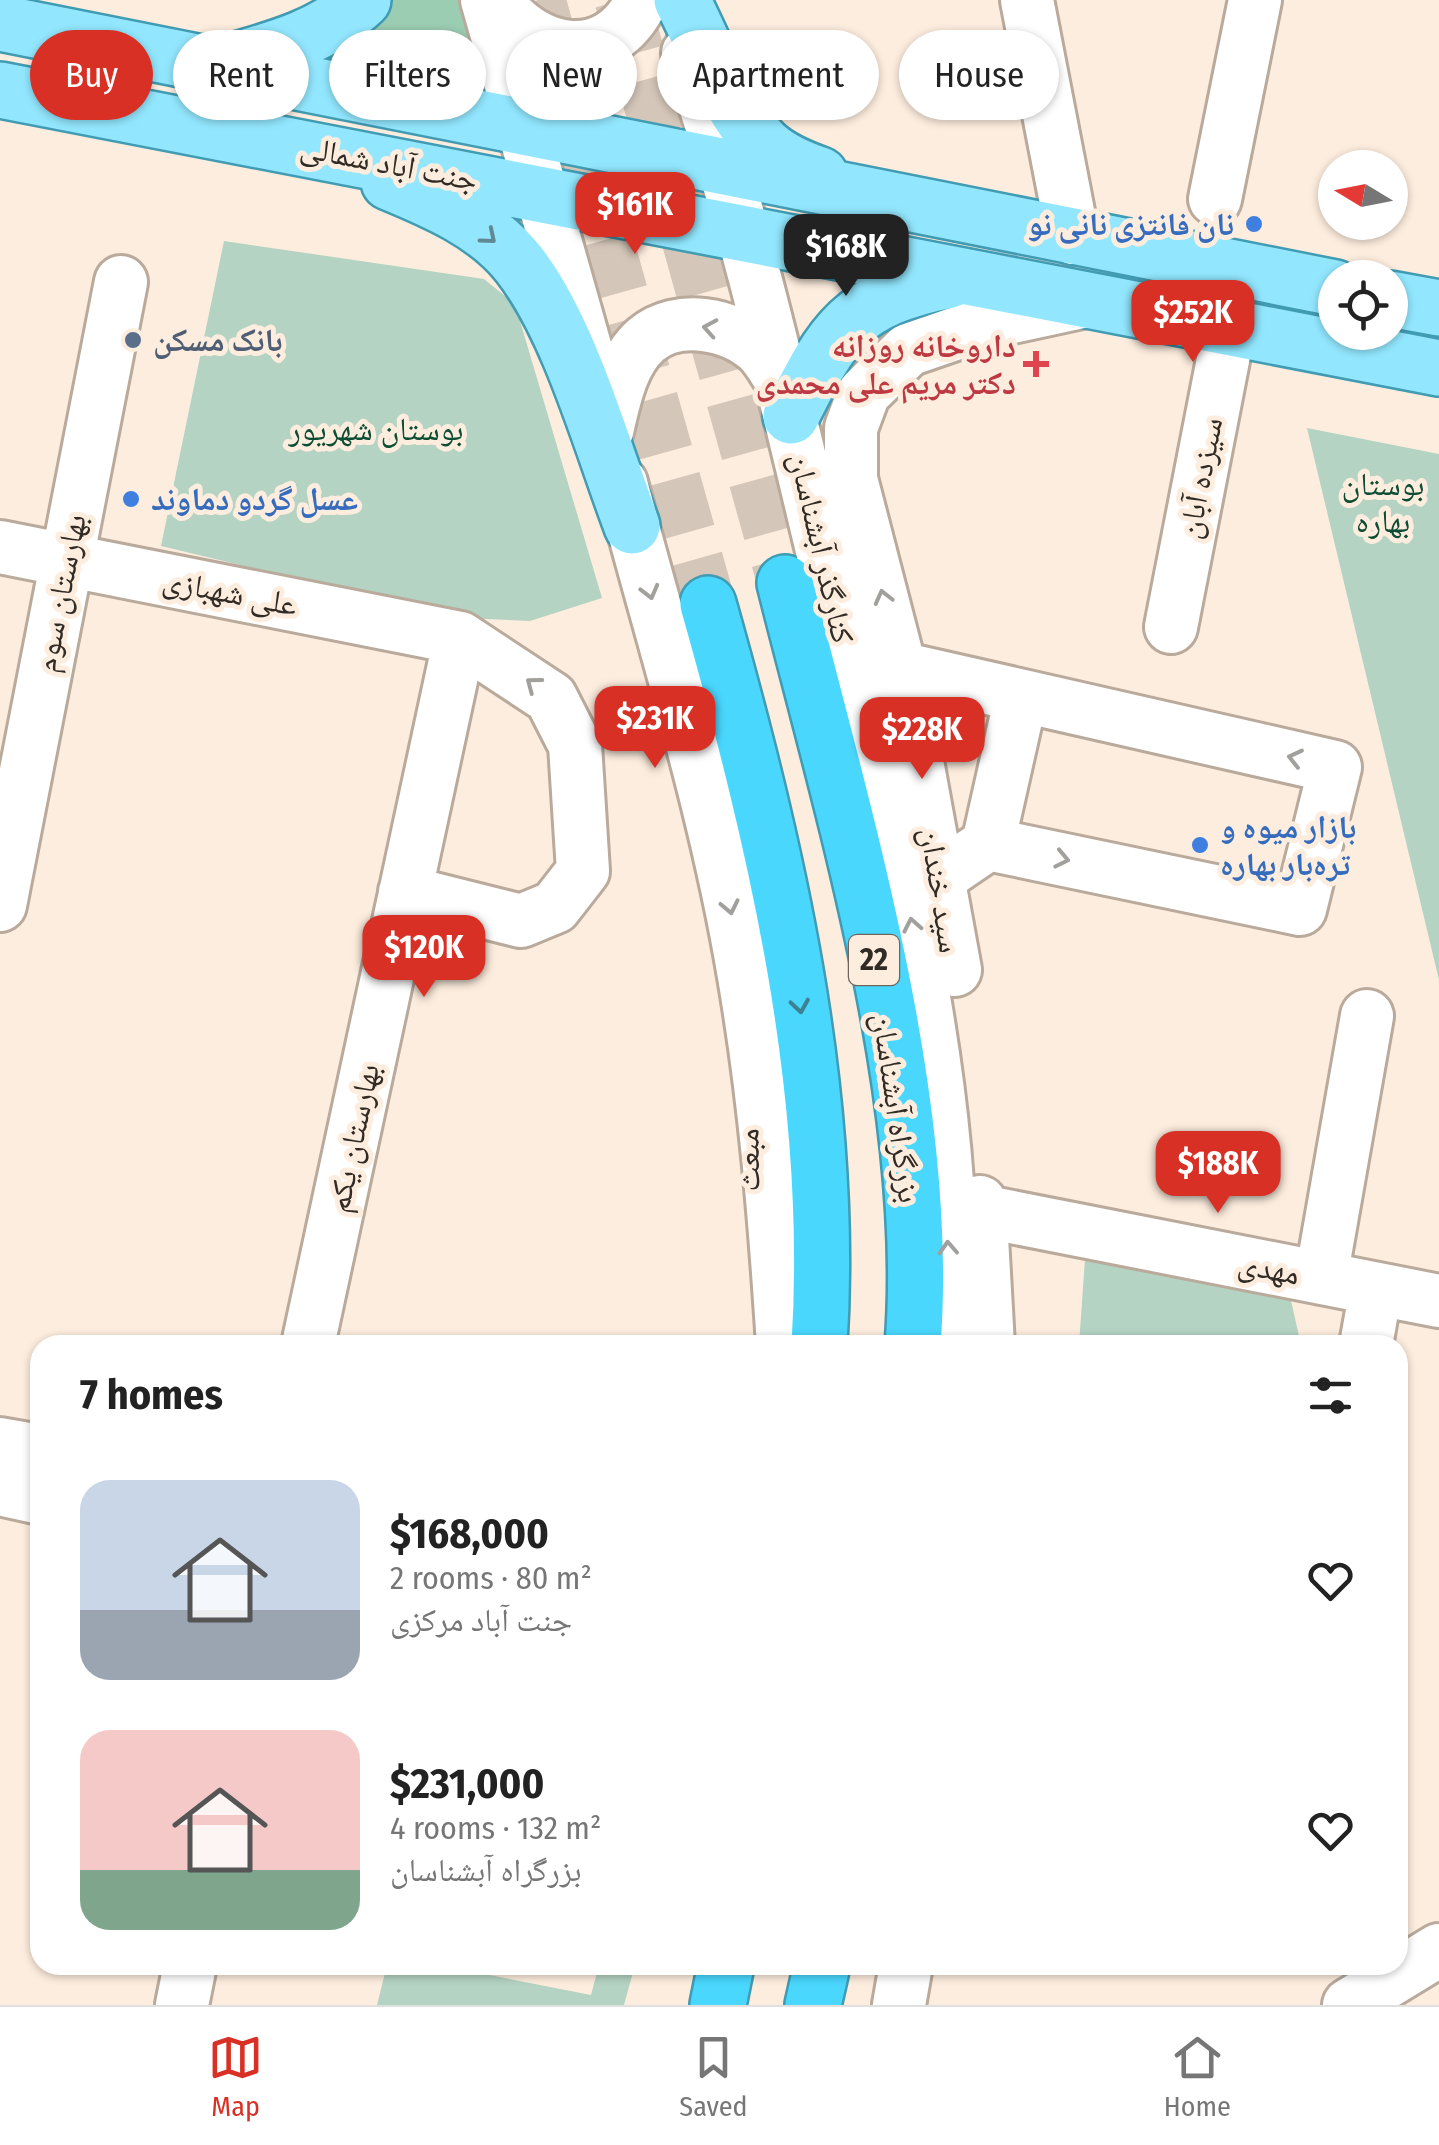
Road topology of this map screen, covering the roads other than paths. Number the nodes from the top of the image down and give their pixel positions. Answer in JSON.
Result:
{"nodes":[{"id":1,"x":363,"y":0,"type":"edge"},
{"id":2,"x":486,"y":0,"type":"edge"},
{"id":3,"x":496,"y":0,"type":"edge"},
{"id":4,"x":642,"y":0,"type":"edge"},
{"id":5,"x":670,"y":0,"type":"edge"},
{"id":6,"x":682,"y":0,"type":"edge"},
{"id":7,"x":705,"y":0,"type":"edge"},
{"id":8,"x":1027,"y":0,"type":"edge"},
{"id":9,"x":1255,"y":0,"type":"edge"},
{"id":10,"x":16,"y":26,"type":"edge"},
{"id":11,"x":698,"y":30,"type":"edge"},
{"id":12,"x":713,"y":30,"type":"edge"},
{"id":13,"x":309,"y":35,"type":"edge"},
{"id":14,"x":173,"y":58,"type":"edge"},
{"id":15,"x":309,"y":84,"type":"edge"},
{"id":16,"x":10,"y":92,"type":"edge"},
{"id":17,"x":748,"y":120,"type":"edge"},
{"id":18,"x":523,"y":126,"type":"junction"},
{"id":19,"x":273,"y":140,"type":"junction"},
{"id":20,"x":728,"y":169,"type":"junction"},
{"id":21,"x":542,"y":194,"type":"junction"},
{"id":22,"x":1215,"y":199,"type":"dead end"},
{"id":23,"x":967,"y":218,"type":"junction"},
{"id":24,"x":745,"y":236,"type":"junction"},
{"id":25,"x":1073,"y":238,"type":"junction"},
{"id":26,"x":962,"y":278,"type":"junction"},
{"id":27,"x":121,"y":282,"type":"dead end"},
{"id":28,"x":1318,"y":285,"type":"edge"},
{"id":29,"x":1086,"y":302,"type":"junction"},
{"id":30,"x":1408,"y":302,"type":"edge"},
{"id":31,"x":1439,"y":308,"type":"edge"},
{"id":32,"x":1228,"y":328,"type":"junction"},
{"id":33,"x":1439,"y":368,"type":"edge"},
{"id":34,"x":787,"y":400,"type":"junction"},
{"id":35,"x":608,"y":431,"type":"junction"},
{"id":36,"x":632,"y":526,"type":"junction"},
{"id":37,"x":0,"y":546,"type":"edge"},
{"id":38,"x":67,"y":560,"type":"junction"},
{"id":39,"x":785,"y":583,"type":"tunnel mouth"},
{"id":40,"x":708,"y":604,"type":"tunnel mouth"},
{"id":41,"x":1170,"y":626,"type":"dead end"},
{"id":42,"x":460,"y":638,"type":"junction"},
{"id":43,"x":900,"y":668,"type":"junction"},
{"id":44,"x":1021,"y":696,"type":"junction"},
{"id":45,"x":988,"y":844,"type":"junction"},
{"id":46,"x":941,"y":876,"type":"junction"},
{"id":47,"x":405,"y":892,"type":"junction"},
{"id":48,"x":0,"y":904,"type":"edge"},
{"id":49,"x":744,"y":974,"type":"junction"},
{"id":50,"x":1367,"y":1016,"type":"dead end"},
{"id":51,"x":981,"y":1211,"type":"junction"},
{"id":52,"x":1321,"y":1278,"type":"junction"},
{"id":53,"x":1376,"y":1289,"type":"junction"},
{"id":54,"x":1439,"y":1301,"type":"edge"},
{"id":55,"x":310,"y":1335,"type":"edge"},
{"id":56,"x":753,"y":1335,"type":"edge"},
{"id":57,"x":783,"y":1335,"type":"edge"},
{"id":58,"x":819,"y":1335,"type":"edge"},
{"id":59,"x":913,"y":1335,"type":"edge"},
{"id":60,"x":948,"y":1335,"type":"edge"},
{"id":61,"x":987,"y":1335,"type":"edge"},
{"id":62,"x":1368,"y":1335,"type":"edge"},
{"id":63,"x":0,"y":1444,"type":"edge"},
{"id":64,"x":30,"y":1449,"type":"edge"},
{"id":65,"x":0,"y":1489,"type":"edge"},
{"id":66,"x":30,"y":1496,"type":"edge"},
{"id":67,"x":1439,"y":1950,"type":"edge"},
{"id":68,"x":1408,"y":1969,"type":"edge"},
{"id":69,"x":188,"y":1975,"type":"edge"},
{"id":70,"x":724,"y":1975,"type":"edge"},
{"id":71,"x":820,"y":1975,"type":"edge"},
{"id":72,"x":853,"y":1975,"type":"edge"},
{"id":73,"x":904,"y":1975,"type":"edge"},
{"id":74,"x":1398,"y":1975,"type":"edge"},
{"id":75,"x":182,"y":2005,"type":"edge"},
{"id":76,"x":718,"y":2005,"type":"edge"},
{"id":77,"x":813,"y":2005,"type":"edge"},
{"id":78,"x":852,"y":2005,"type":"edge"},
{"id":79,"x":900,"y":2005,"type":"edge"},
{"id":80,"x":1349,"y":2005,"type":"edge"}],
"edges":[{"from":1,"to":13,"type":"main road"},
{"from":2,"to":18,"type":"street"},
{"from":3,"to":4,"type":"street"},
{"from":5,"to":20,"type":"street","name":"کنارگذر آبشناسان"},
{"from":6,"to":11,"type":"main road"},
{"from":7,"to":12,"type":"street"},
{"from":8,"to":25,"type":"street"},
{"from":9,"to":22,"type":"street"},
{"from":10,"to":14,"type":"main road","name":"جنت آباد شمالی"},
{"from":10,"to":16,"type":"main road"},
{"from":15,"to":18,"type":"main road","name":"جنت آباد شمالی"},
{"from":16,"to":19,"type":"main road","name":"جنت آباد شمالی"},
{"from":17,"to":23,"type":"main road"},
{"from":18,"to":20,"type":"main road","name":"جنت آباد شمالی"},
{"from":18,"to":21,"type":"street"},
{"from":19,"to":21,"type":"main road","name":"جنت آباد شمالی"},
{"from":19,"to":36,"type":"main road","one_way":true},
{"from":20,"to":23,"type":"main road","name":"جنت آباد شمالی"},
{"from":20,"to":24,"type":"street","name":"کنارگذر آبشناسان"},
{"from":21,"to":24,"type":"main road","name":"جنت آباد شمالی"},
{"from":21,"to":35,"type":"street"},
{"from":23,"to":25,"type":"main road"},
{"from":24,"to":26,"type":"main road","name":"جنت آباد شمالی"},
{"from":24,"to":34,"type":"street","name":"کنارگذر آبشناسان"},
{"from":25,"to":28,"type":"main road"},
{"from":26,"to":29,"type":"main road","name":"جنت آباد شمالی"},
{"from":26,"to":34,"type":"main road"},
{"from":27,"to":38,"type":"street","name":"بهارستان سوم"},
{"from":29,"to":32,"type":"main road","name":"جنت آباد شمالی"},
{"from":43,"to":29,"type":"street","name":"سید خندان","one_way":true},
{"from":30,"to":31,"type":"main road"},
{"from":32,"to":33,"type":"main road","name":"جنت آباد شمالی"},
{"from":32,"to":41,"type":"street","name":"سیزده آبان"},
{"from":34,"to":35,"type":"street","one_way":true},
{"from":60,"to":34,"type":"street","name":"کنارگذر آبشناسان","one_way":true},
{"from":35,"to":36,"type":"street"},
{"from":36,"to":49,"type":"street","one_way":true},
{"from":37,"to":38,"type":"street","name":"علی شهبازی"},
{"from":38,"to":42,"type":"street","name":"علی شهبازی"},
{"from":38,"to":48,"type":"street","name":"بهارستان سوم"},
{"from":39,"to":59,"type":"highway","name":"بزرگراه آبشناسان","number":"22"},
{"from":40,"to":58,"type":"highway","one_way":true},
{"from":42,"to":47,"type":"street","name":"بهارستان یکم"},
{"from":47,"to":42,"type":"street","one_way":true},
{"from":43,"to":44,"type":"street"},
{"from":43,"to":46,"type":"street","name":"سید خندان"},
{"from":44,"to":45,"type":"street"},
{"from":45,"to":44,"type":"street","one_way":true},
{"from":45,"to":46,"type":"street"},
{"from":46,"to":51,"type":"street","name":"سید خندان"},
{"from":47,"to":55,"type":"street","name":"بهارستان یکم"},
{"from":49,"to":56,"type":"street","name":"مبعث"},
{"from":49,"to":57,"type":"street"},
{"from":50,"to":52,"type":"street"},
{"from":51,"to":52,"type":"street","name":"مهدی"},
{"from":51,"to":61,"type":"street","name":"سید خندان"},
{"from":52,"to":53,"type":"street","name":"مهدی"},
{"from":53,"to":54,"type":"street","name":"مهدی"},
{"from":53,"to":62,"type":"street"},
{"from":63,"to":64,"type":"street"},
{"from":65,"to":66,"type":"street"},
{"from":67,"to":68,"type":"street"},
{"from":69,"to":75,"type":"street"},
{"from":70,"to":76,"type":"highway"},
{"from":71,"to":77,"type":"highway"},
{"from":72,"to":78,"type":"highway"},
{"from":73,"to":79,"type":"street"},
{"from":74,"to":80,"type":"street"}]}
